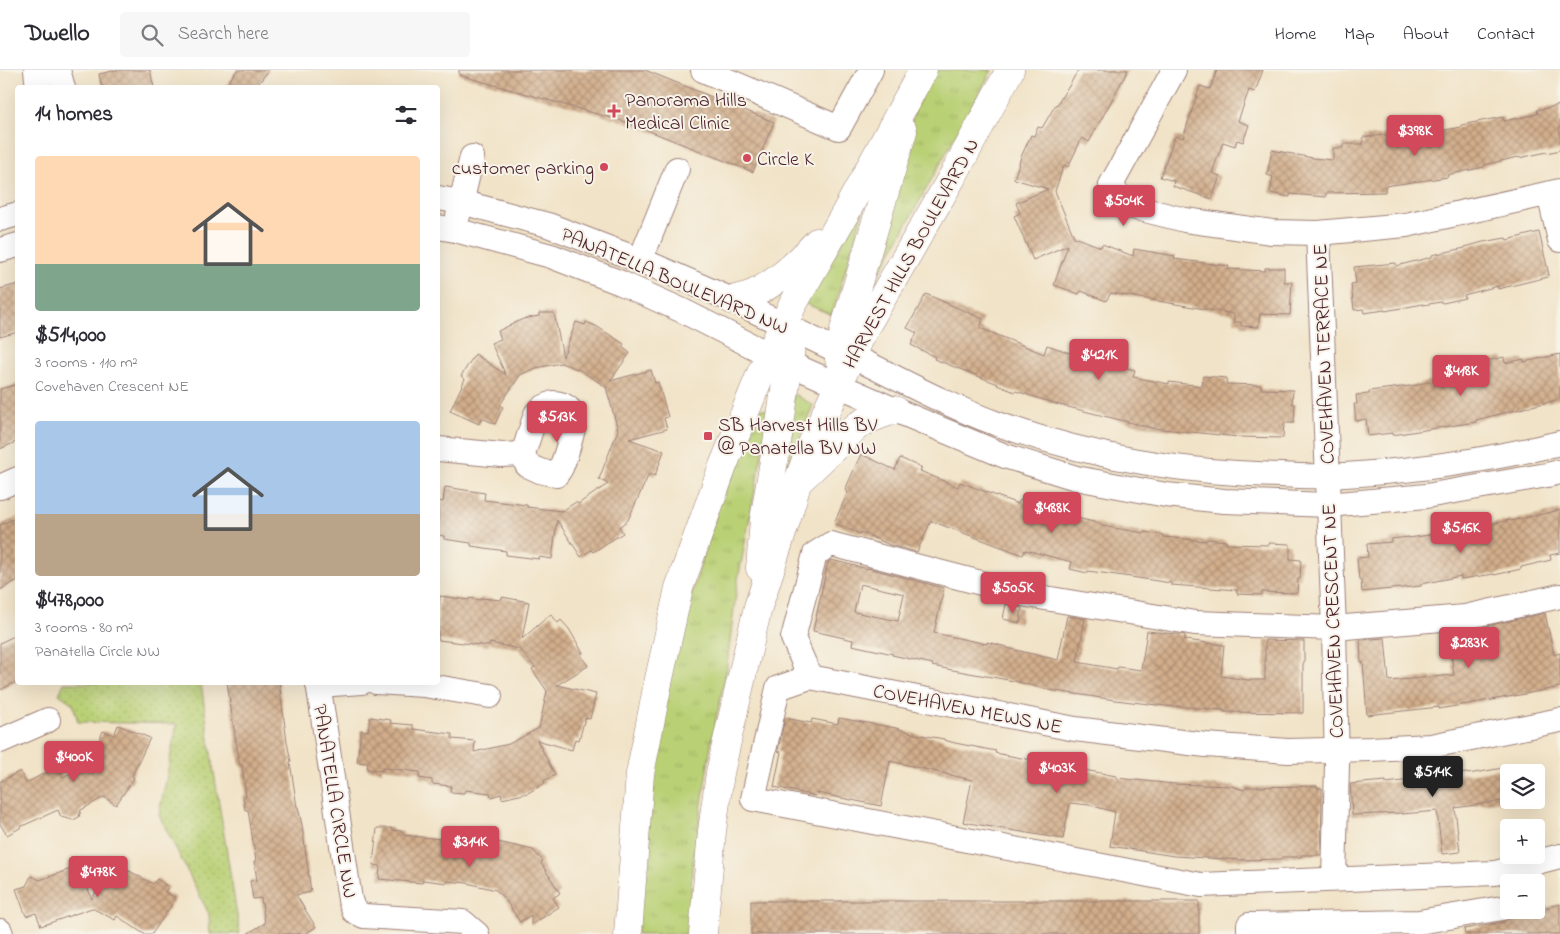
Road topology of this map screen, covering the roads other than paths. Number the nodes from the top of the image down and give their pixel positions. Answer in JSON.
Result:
{"nodes":[{"id":1,"x":36,"y":70,"type":"edge"},
{"id":2,"x":58,"y":70,"type":"edge"},
{"id":3,"x":702,"y":70,"type":"edge"},
{"id":4,"x":871,"y":70,"type":"edge"},
{"id":5,"x":923,"y":70,"type":"edge"},
{"id":6,"x":1010,"y":70,"type":"edge"},
{"id":7,"x":1174,"y":70,"type":"edge"},
{"id":8,"x":38,"y":85,"type":"edge"},
{"id":9,"x":62,"y":85,"type":"edge"},
{"id":10,"x":472,"y":156,"type":"dead end"},
{"id":11,"x":677,"y":170,"type":"dead end"},
{"id":12,"x":1555,"y":192,"type":"edge"},
{"id":13,"x":440,"y":198,"type":"edge"},
{"id":14,"x":461,"y":202,"type":"junction"},
{"id":15,"x":847,"y":210,"type":"junction"},
{"id":16,"x":15,"y":215,"type":"edge"},
{"id":17,"x":0,"y":219,"type":"edge"},
{"id":18,"x":446,"y":228,"type":"edge"},
{"id":19,"x":1318,"y":233,"type":"junction"},
{"id":20,"x":1560,"y":240,"type":"edge"},
{"id":21,"x":15,"y":246,"type":"edge"},
{"id":22,"x":0,"y":250,"type":"edge"},
{"id":23,"x":640,"y":261,"type":"junction"},
{"id":24,"x":732,"y":300,"type":"junction"},
{"id":25,"x":783,"y":326,"type":"junction"},
{"id":26,"x":846,"y":354,"type":"junction"},
{"id":27,"x":780,"y":360,"type":"junction"},
{"id":28,"x":839,"y":386,"type":"junction"},
{"id":29,"x":895,"y":410,"type":"junction"},
{"id":30,"x":1560,"y":443,"type":"edge"},
{"id":31,"x":440,"y":449,"type":"edge"},
{"id":32,"x":523,"y":454,"type":"dead end"},
{"id":33,"x":1560,"y":472,"type":"edge"},
{"id":34,"x":1327,"y":476,"type":"junction"},
{"id":35,"x":15,"y":480,"type":"edge"},
{"id":36,"x":797,"y":484,"type":"junction"},
{"id":37,"x":0,"y":487,"type":"edge"},
{"id":38,"x":1328,"y":505,"type":"junction"},
{"id":39,"x":1560,"y":596,"type":"edge"},
{"id":40,"x":758,"y":607,"type":"junction"},
{"id":41,"x":1334,"y":628,"type":"junction"},
{"id":42,"x":810,"y":677,"type":"junction"},
{"id":43,"x":318,"y":685,"type":"edge"},
{"id":44,"x":430,"y":685,"type":"edge"},
{"id":45,"x":490,"y":696,"type":"dead end"},
{"id":46,"x":48,"y":720,"type":"dead end"},
{"id":47,"x":1560,"y":720,"type":"edge"},
{"id":48,"x":0,"y":741,"type":"edge"},
{"id":49,"x":1336,"y":750,"type":"junction"},
{"id":50,"x":1560,"y":856,"type":"edge"},
{"id":51,"x":1334,"y":879,"type":"junction"},
{"id":52,"x":1500,"y":908,"type":"edge"},
{"id":53,"x":1419,"y":928,"type":"edge"},
{"id":54,"x":1363,"y":929,"type":"edge"},
{"id":55,"x":477,"y":934,"type":"edge"},
{"id":56,"x":628,"y":934,"type":"edge"},
{"id":57,"x":703,"y":934,"type":"edge"},
{"id":58,"x":1249,"y":934,"type":"edge"}],
"edges":[{"from":1,"to":8,"type":"street"},
{"from":2,"to":9,"type":"street"},
{"from":3,"to":4,"type":"street"},
{"from":5,"to":15,"type":"main road"},
{"from":5,"to":26,"type":"main road"},
{"from":6,"to":26,"type":"main road","name":"HARVEST HILLS BOULEVARD N"},
{"from":7,"to":19,"type":"street","name":"COVEHAVEN TERRACE NE"},
{"from":10,"to":14,"type":"street"},
{"from":11,"to":23,"type":"street"},
{"from":12,"to":19,"type":"street","name":"COVEHAVEN TERRACE NE"},
{"from":12,"to":20,"type":"street"},
{"from":13,"to":14,"type":"street","name":"PANATELLA BOULEVARD NW"},
{"from":14,"to":18,"type":"street"},
{"from":14,"to":23,"type":"street","name":"PANATELLA BOULEVARD NW"},
{"from":15,"to":24,"type":"main road"},
{"from":15,"to":25,"type":"main road"},
{"from":16,"to":17,"type":"street"},
{"from":18,"to":27,"type":"street","name":"PANATELLA BOULEVARD NW"},
{"from":19,"to":34,"type":"street","name":"COVEHAVEN TERRACE NE"},
{"from":21,"to":22,"type":"street"},
{"from":23,"to":24,"type":"street","name":"PANATELLA BOULEVARD NW"},
{"from":24,"to":25,"type":"street","name":"PANATELLA BOULEVARD NW"},
{"from":25,"to":26,"type":"street","name":"PANATELLA BOULEVARD NW"},
{"from":25,"to":27,"type":"main road"},
{"from":26,"to":28,"type":"main road"},
{"from":26,"to":34,"type":"street","name":"PANATELLA BOULEVARD NW"},
{"from":27,"to":28,"type":"street","name":"PANATELLA BOULEVARD NW"},
{"from":27,"to":40,"type":"main road"},
{"from":27,"to":56,"type":"main road"},
{"from":28,"to":29,"type":"street","name":"PANATELLA BOULEVARD NW"},
{"from":28,"to":36,"type":"main road","name":"HARVEST HILLS BOULEVARD N"},
{"from":29,"to":36,"type":"main road"},
{"from":29,"to":38,"type":"street","name":"PANATELLA BOULEVARD NW"},
{"from":30,"to":34,"type":"street","name":"PANATELLA BOULEVARD NW"},
{"from":31,"to":32,"type":"street"},
{"from":33,"to":38,"type":"street","name":"PANATELLA BOULEVARD NW"},
{"from":34,"to":38,"type":"street","name":"COVEHAVEN CRESCENT NE"},
{"from":35,"to":37,"type":"street"},
{"from":36,"to":40,"type":"main road","name":"HARVEST HILLS BOULEVARD N"},
{"from":38,"to":41,"type":"street","name":"COVEHAVEN CRESCENT NE"},
{"from":39,"to":41,"type":"street"},
{"from":40,"to":57,"type":"main road","name":"HARVEST HILLS BOULEVARD N"},
{"from":41,"to":42,"type":"street"},
{"from":41,"to":49,"type":"street","name":"COVEHAVEN CRESCENT NE"},
{"from":42,"to":49,"type":"street","name":"COVEHAVEN MEWS NE"},
{"from":42,"to":51,"type":"street"},
{"from":43,"to":55,"type":"street","name":"PANATELLA CIRCLE NW"},
{"from":44,"to":45,"type":"street"},
{"from":46,"to":48,"type":"street"},
{"from":47,"to":49,"type":"street","name":"COVEHAVEN CRESCENT NE"},
{"from":49,"to":51,"type":"street"},
{"from":50,"to":51,"type":"street"},
{"from":52,"to":53,"type":"street"},
{"from":53,"to":54,"type":"street"},
{"from":54,"to":58,"type":"street"}]}
